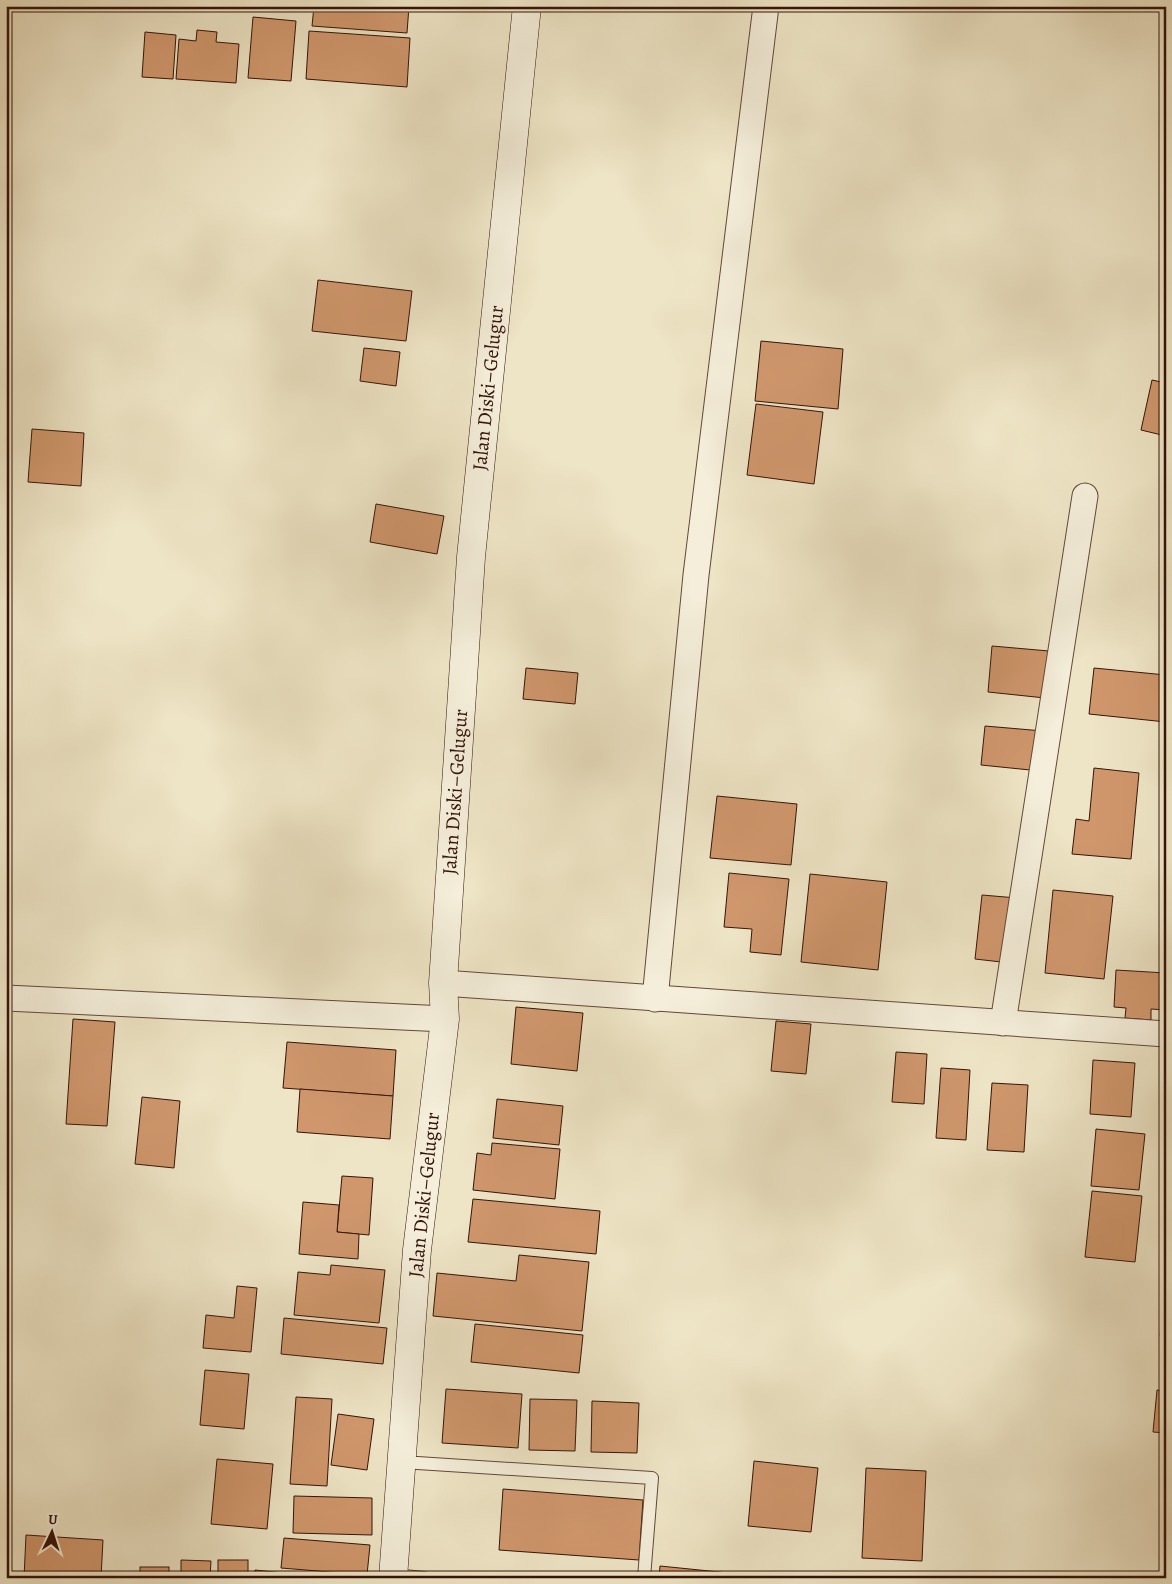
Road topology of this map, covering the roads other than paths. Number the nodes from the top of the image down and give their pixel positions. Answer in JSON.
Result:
{"nodes":[{"id":1,"x":527,"y":6,"type":"edge"},
{"id":2,"x":766,"y":6,"type":"edge"},
{"id":3,"x":1085,"y":496,"type":"dead end"},
{"id":4,"x":443,"y":983,"type":"junction"},
{"id":5,"x":6,"y":998,"type":"edge"},
{"id":6,"x":655,"y":999,"type":"junction"},
{"id":7,"x":445,"y":1019,"type":"junction"},
{"id":8,"x":1004,"y":1023,"type":"junction"},
{"id":9,"x":1166,"y":1034,"type":"edge"},
{"id":10,"x":402,"y":1462,"type":"junction"},
{"id":11,"x":393,"y":1576,"type":"edge"},
{"id":12,"x":424,"y":1578,"type":"edge"},
{"id":13,"x":644,"y":1578,"type":"edge"}],
"edges":[{"from":1,"to":4,"type":"main road","name":"Jalan Diski–Gelugur"},
{"from":2,"to":6,"type":"street"},
{"from":3,"to":8,"type":"street"},
{"from":4,"to":6,"type":"street"},
{"from":4,"to":7,"type":"main road","name":"Jalan Diski–Gelugur"},
{"from":5,"to":7,"type":"street"},
{"from":6,"to":8,"type":"street"},
{"from":7,"to":10,"type":"main road","name":"Jalan Diski–Gelugur"},
{"from":8,"to":9,"type":"street"},
{"from":10,"to":11,"type":"main road","name":"Jalan Diski–Gelugur"},
{"from":10,"to":13,"type":"lane"},
{"from":11,"to":12,"type":"lane"}]}
